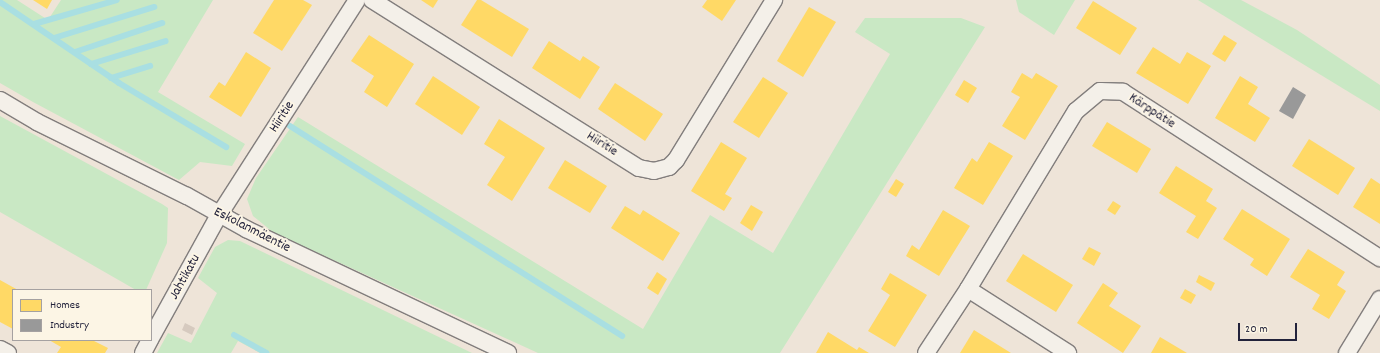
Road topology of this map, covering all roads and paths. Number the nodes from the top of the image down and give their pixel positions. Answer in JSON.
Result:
{"nodes":[{"id":1,"x":357,"y":0,"type":"edge"},
{"id":2,"x":372,"y":0,"type":"edge"},
{"id":3,"x":774,"y":0,"type":"edge"},
{"id":4,"x":0,"y":100,"type":"edge"},
{"id":5,"x":219,"y":215,"type":"junction"},
{"id":6,"x":1380,"y":258,"type":"edge"},
{"id":7,"x":968,"y":288,"type":"junction"},
{"id":8,"x":1380,"y":299,"type":"edge"},
{"id":9,"x":152,"y":337,"type":"edge"},
{"id":10,"x":150,"y":341,"type":"edge"},
{"id":11,"x":0,"y":349,"type":"edge"},
{"id":12,"x":8,"y":353,"type":"edge"},
{"id":13,"x":143,"y":353,"type":"edge"},
{"id":14,"x":508,"y":353,"type":"edge"},
{"id":15,"x":926,"y":353,"type":"edge"},
{"id":16,"x":1068,"y":353,"type":"edge"},
{"id":17,"x":1347,"y":353,"type":"edge"}],
"edges":[{"from":1,"to":5,"type":"street","name":"Hiiritie"},
{"from":2,"to":3,"type":"street","name":"Hiiritie"},
{"from":4,"to":5,"type":"street","name":"Eskolanmäentie"},
{"from":5,"to":9,"type":"street","name":"Jahtikatu"},
{"from":5,"to":14,"type":"street","name":"Eskolanmäentie"},
{"from":6,"to":7,"type":"street","name":"Kärppätie"},
{"from":7,"to":15,"type":"street","name":"Kärppätie"},
{"from":7,"to":16,"type":"street"},
{"from":8,"to":17,"type":"street"},
{"from":10,"to":13,"type":"street","name":"Jahtikatu"},
{"from":11,"to":12,"type":"street"}]}
